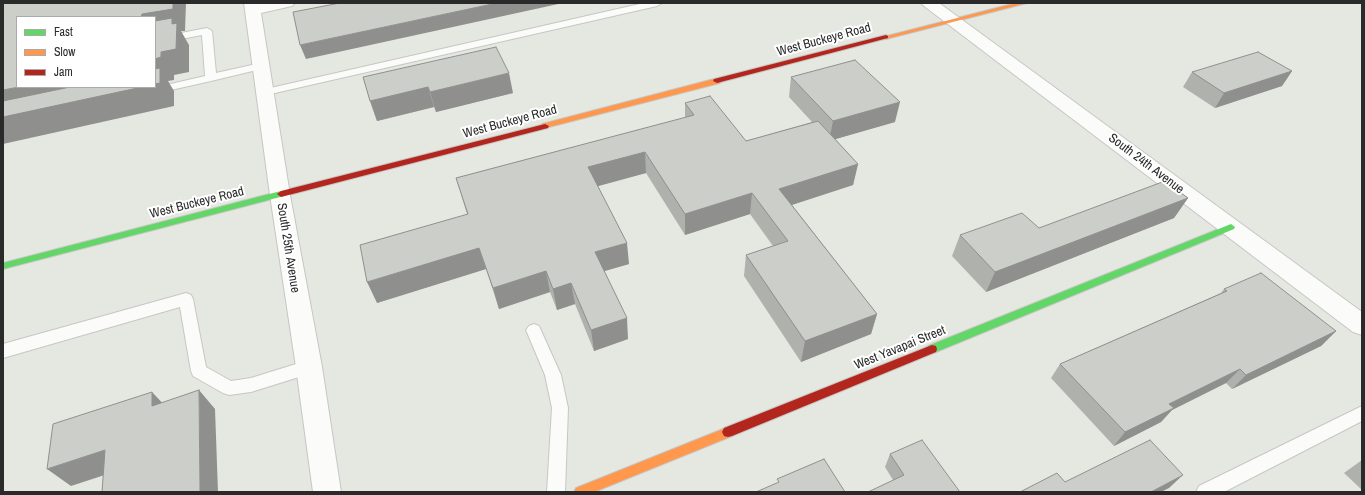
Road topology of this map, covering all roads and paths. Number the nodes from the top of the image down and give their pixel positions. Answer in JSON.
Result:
{"nodes":[{"id":1,"x":287,"y":3,"type":"edge"},
{"id":2,"x":657,"y":3,"type":"edge"},
{"id":3,"x":930,"y":3,"type":"edge"},
{"id":4,"x":1024,"y":3,"type":"edge"},
{"id":5,"x":252,"y":6,"type":"edge"},
{"id":6,"x":952,"y":20,"type":"junction"},
{"id":7,"x":156,"y":41,"type":"edge"},
{"id":8,"x":261,"y":66,"type":"junction"},
{"id":9,"x":211,"y":78,"type":"junction"},
{"id":10,"x":266,"y":92,"type":"junction"},
{"id":11,"x":142,"y":93,"type":"dead end"},
{"id":12,"x":280,"y":195,"type":"junction"},
{"id":13,"x":1231,"y":227,"type":"junction"},
{"id":14,"x":3,"y":266,"type":"edge"},
{"id":15,"x":1362,"y":325,"type":"edge"},
{"id":16,"x":534,"y":330,"type":"dead end"},
{"id":17,"x":3,"y":351,"type":"edge"},
{"id":18,"x":309,"y":367,"type":"junction"},
{"id":19,"x":1362,"y":413,"type":"edge"},
{"id":20,"x":327,"y":492,"type":"edge"},
{"id":21,"x":556,"y":492,"type":"edge"},
{"id":22,"x":580,"y":492,"type":"edge"},
{"id":23,"x":1205,"y":492,"type":"edge"}],
"edges":[{"from":1,"to":5,"type":"street"},
{"from":2,"to":10,"type":"lane"},
{"from":3,"to":6,"type":"street","name":"South 24th Avenue"},
{"from":4,"to":6,"type":"main road","name":"West Buckeye Road"},
{"from":5,"to":8,"type":"street","name":"South 25th Avenue"},
{"from":6,"to":12,"type":"main road","name":"West Buckeye Road"},
{"from":6,"to":13,"type":"street","name":"South 24th Avenue"},
{"from":7,"to":9,"type":"lane"},
{"from":8,"to":9,"type":"lane"},
{"from":8,"to":10,"type":"street","name":"South 25th Avenue"},
{"from":9,"to":11,"type":"lane"},
{"from":10,"to":12,"type":"street","name":"South 25th Avenue"},
{"from":12,"to":14,"type":"main road","name":"West Buckeye Road"},
{"from":12,"to":18,"type":"street","name":"South 25th Avenue"},
{"from":13,"to":15,"type":"street","name":"South 24th Avenue"},
{"from":13,"to":22,"type":"main road","name":"West Yavapai Street"},
{"from":16,"to":21,"type":"lane"},
{"from":17,"to":18,"type":"lane"},
{"from":18,"to":20,"type":"street","name":"South 25th Avenue"},
{"from":19,"to":23,"type":"lane"}]}
